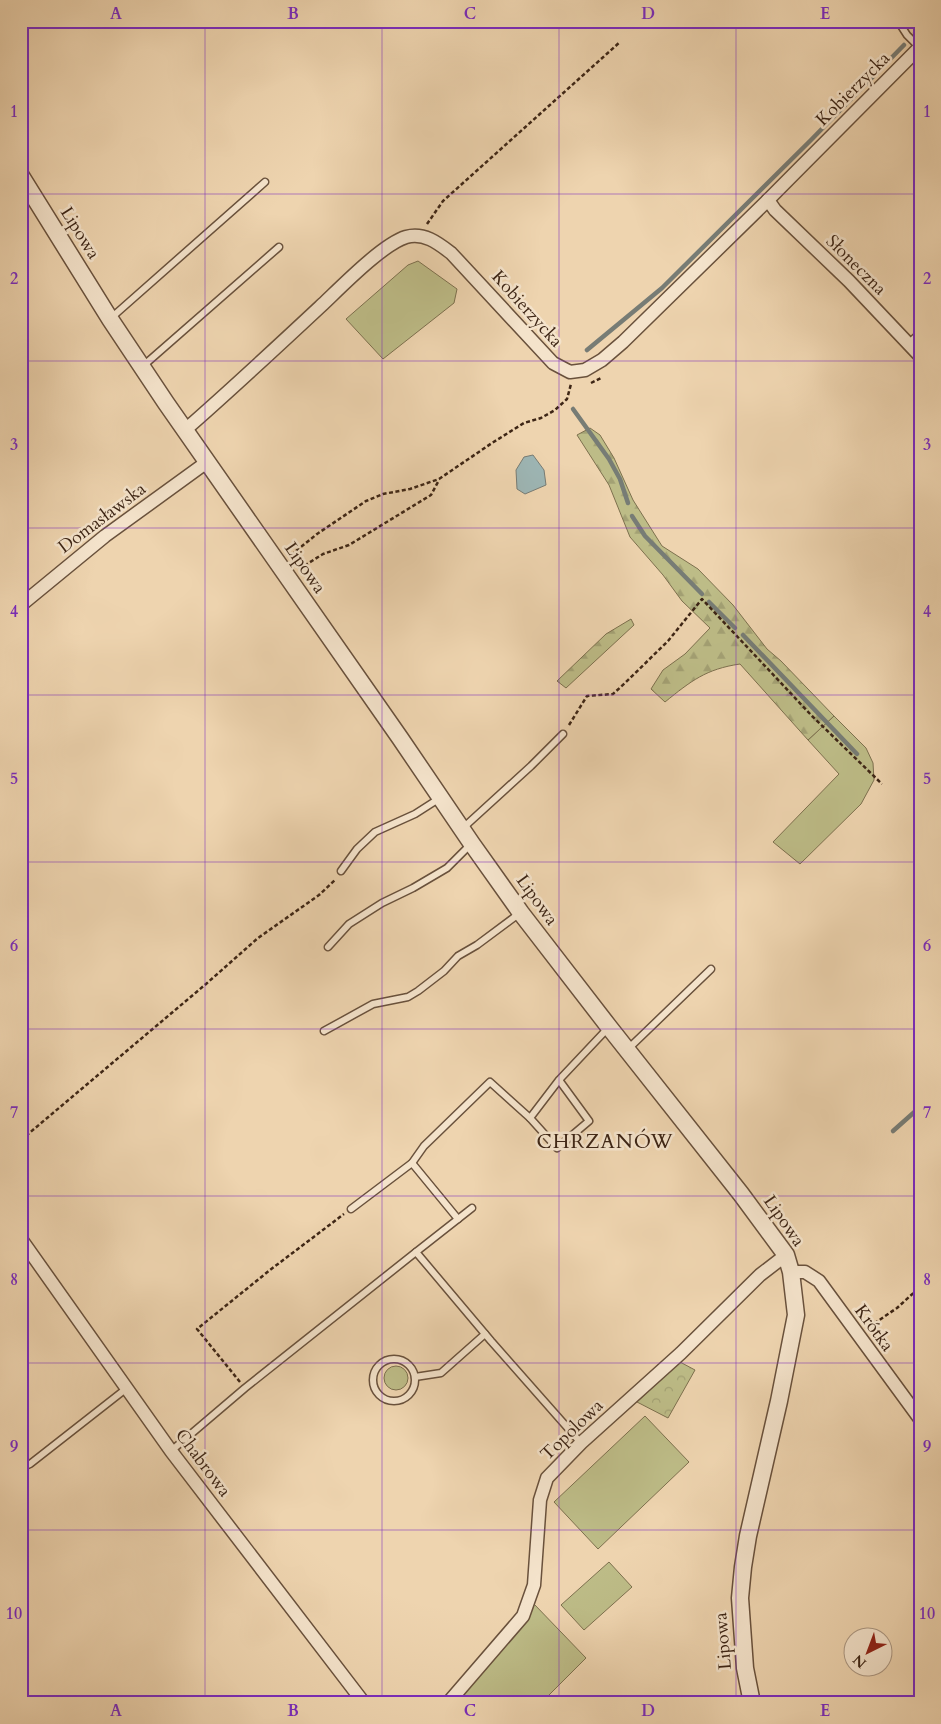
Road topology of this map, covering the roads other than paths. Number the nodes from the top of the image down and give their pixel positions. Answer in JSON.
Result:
{"nodes":[{"id":1,"x":898,"y":21,"type":"edge"},
{"id":2,"x":919,"y":47,"type":"edge"},
{"id":3,"x":21,"y":176,"type":"edge"},
{"id":4,"x":265,"y":182,"type":"dead end"},
{"id":5,"x":768,"y":200,"type":"junction"},
{"id":6,"x":279,"y":247,"type":"dead end"},
{"id":7,"x":110,"y":319,"type":"junction"},
{"id":8,"x":920,"y":333,"type":"edge"},
{"id":9,"x":908,"y":344,"type":"junction"},
{"id":10,"x":920,"y":356,"type":"edge"},
{"id":11,"x":142,"y":367,"type":"junction"},
{"id":12,"x":185,"y":430,"type":"junction"},
{"id":13,"x":207,"y":462,"type":"junction"},
{"id":14,"x":21,"y":605,"type":"edge"},
{"id":15,"x":563,"y":734,"type":"road end"},
{"id":16,"x":441,"y":798,"type":"junction"},
{"id":17,"x":462,"y":828,"type":"junction"},
{"id":18,"x":472,"y":844,"type":"junction"},
{"id":19,"x":341,"y":871,"type":"road end"},
{"id":20,"x":521,"y":912,"type":"junction"},
{"id":21,"x":328,"y":947,"type":"dead end"},
{"id":22,"x":711,"y":969,"type":"dead end"},
{"id":23,"x":609,"y":1027,"type":"junction"},
{"id":24,"x":324,"y":1031,"type":"dead end"},
{"id":25,"x":627,"y":1050,"type":"junction"},
{"id":26,"x":559,"y":1080,"type":"junction"},
{"id":27,"x":530,"y":1118,"type":"junction"},
{"id":28,"x":412,"y":1163,"type":"junction"},
{"id":29,"x":472,"y":1208,"type":"dead end"},
{"id":30,"x":351,"y":1209,"type":"road end"},
{"id":31,"x":458,"y":1218,"type":"junction"},
{"id":32,"x":21,"y":1239,"type":"edge"},
{"id":33,"x":416,"y":1252,"type":"junction"},
{"id":34,"x":786,"y":1255,"type":"junction"},
{"id":35,"x":791,"y":1272,"type":"junction"},
{"id":36,"x":485,"y":1334,"type":"junction"},
{"id":37,"x":415,"y":1377,"type":"junction"},
{"id":38,"x":126,"y":1388,"type":"junction"},
{"id":39,"x":920,"y":1419,"type":"edge"},
{"id":40,"x":581,"y":1444,"type":"junction"},
{"id":41,"x":171,"y":1451,"type":"junction"},
{"id":42,"x":21,"y":1468,"type":"edge"},
{"id":43,"x":364,"y":1703,"type":"edge"},
{"id":44,"x":448,"y":1703,"type":"edge"},
{"id":45,"x":752,"y":1703,"type":"edge"}],
"edges":[{"from":1,"to":2,"type":"lane"},
{"from":2,"to":5,"type":"street","name":"Kobierzycka"},
{"from":3,"to":7,"type":"street","name":"Lipowa"},
{"from":4,"to":7,"type":"lane"},
{"from":5,"to":9,"type":"street","name":"Słoneczna"},
{"from":5,"to":12,"type":"street","name":"Kobierzycka"},
{"from":6,"to":11,"type":"lane"},
{"from":7,"to":11,"type":"street","name":"Lipowa"},
{"from":8,"to":9,"type":"lane"},
{"from":9,"to":10,"type":"street","name":"Słoneczna"},
{"from":11,"to":12,"type":"street","name":"Lipowa"},
{"from":12,"to":13,"type":"street","name":"Lipowa"},
{"from":13,"to":14,"type":"street","name":"Domasławska"},
{"from":13,"to":16,"type":"street","name":"Lipowa"},
{"from":15,"to":17,"type":"lane"},
{"from":16,"to":17,"type":"street","name":"Lipowa"},
{"from":16,"to":19,"type":"lane"},
{"from":17,"to":18,"type":"street","name":"Lipowa"},
{"from":18,"to":20,"type":"street","name":"Lipowa"},
{"from":18,"to":21,"type":"lane"},
{"from":20,"to":23,"type":"street","name":"Lipowa"},
{"from":20,"to":24,"type":"lane"},
{"from":22,"to":25,"type":"lane"},
{"from":23,"to":25,"type":"street","name":"Lipowa"},
{"from":23,"to":26,"type":"lane"},
{"from":25,"to":34,"type":"street","name":"Lipowa"},
{"from":26,"to":27,"type":"lane"},
{"from":26,"to":27,"type":"lane"},
{"from":27,"to":28,"type":"lane"},
{"from":28,"to":30,"type":"lane"},
{"from":28,"to":31,"type":"lane"},
{"from":29,"to":31,"type":"lane"},
{"from":31,"to":33,"type":"lane"},
{"from":32,"to":38,"type":"street","name":"Chabrowa"},
{"from":33,"to":36,"type":"lane"},
{"from":33,"to":41,"type":"lane"},
{"from":34,"to":35,"type":"street","name":"Lipowa"},
{"from":34,"to":40,"type":"street","name":"Topolowa"},
{"from":35,"to":39,"type":"street","name":"Krótka"},
{"from":35,"to":45,"type":"street","name":"Lipowa"},
{"from":36,"to":37,"type":"lane"},
{"from":36,"to":40,"type":"lane"},
{"from":37,"to":37,"type":"lane"},
{"from":38,"to":41,"type":"street","name":"Chabrowa"},
{"from":38,"to":42,"type":"lane"},
{"from":40,"to":44,"type":"street","name":"Topolowa"},
{"from":41,"to":43,"type":"street","name":"Chabrowa"}]}
